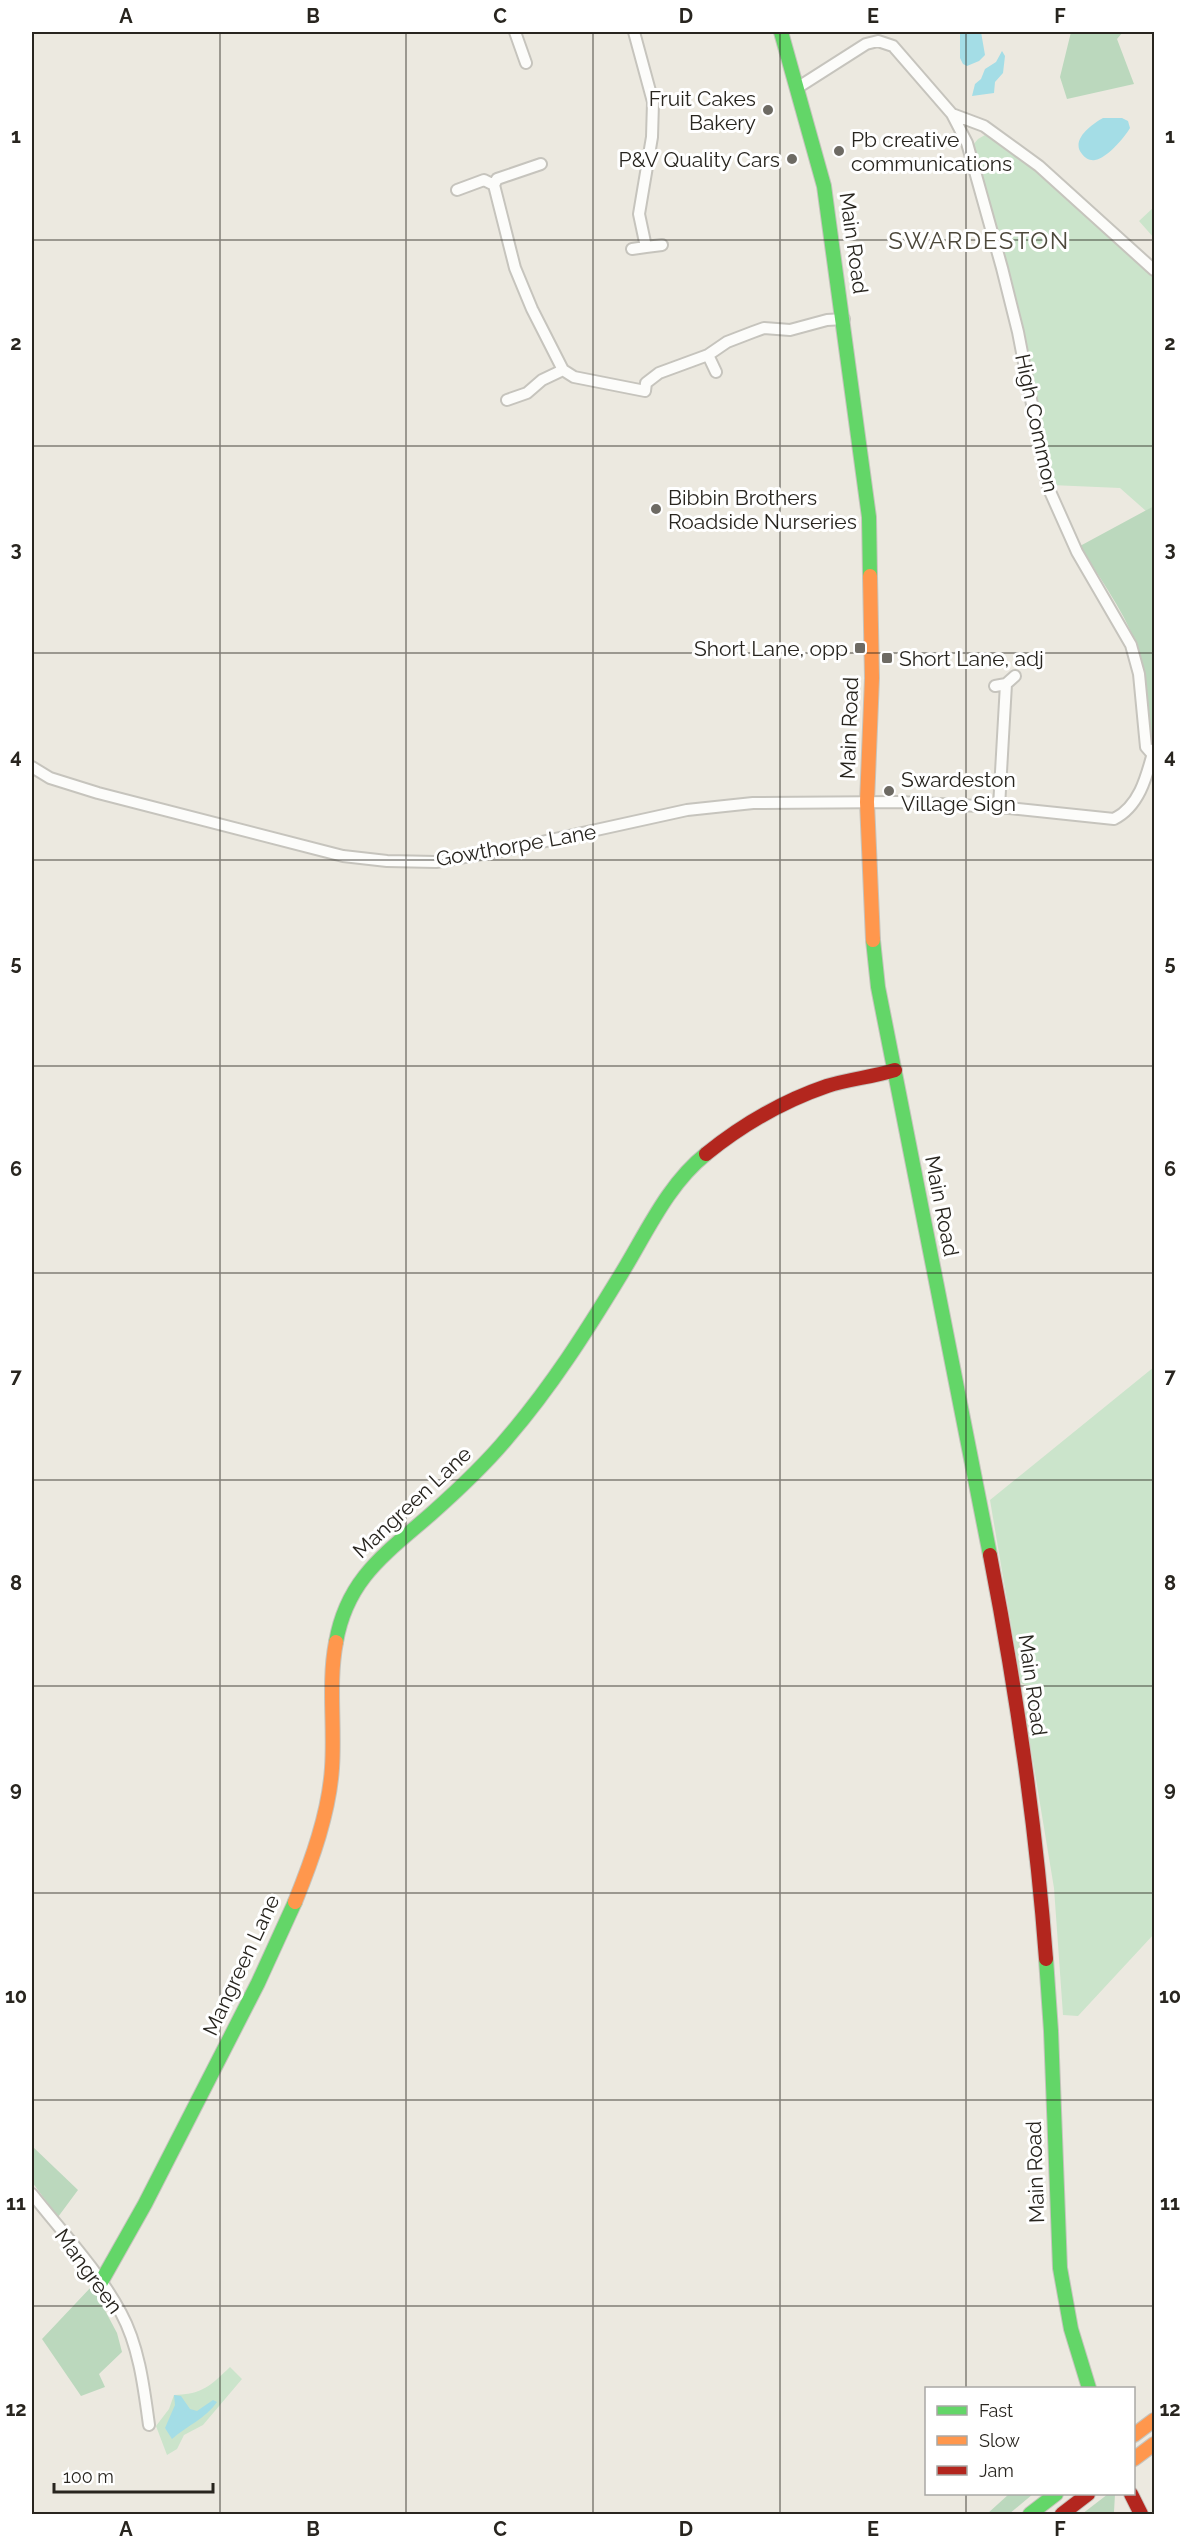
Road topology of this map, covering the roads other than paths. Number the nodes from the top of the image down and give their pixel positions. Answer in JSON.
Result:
{"nodes":[{"id":1,"x":515,"y":32,"type":"edge"},
{"id":2,"x":634,"y":32,"type":"edge"},
{"id":3,"x":781,"y":32,"type":"edge"},
{"id":4,"x":526,"y":63,"type":"dead end"},
{"id":5,"x":797,"y":88,"type":"junction"},
{"id":6,"x":952,"y":114,"type":"junction"},
{"id":7,"x":541,"y":164,"type":"dead end"},
{"id":8,"x":494,"y":185,"type":"junction"},
{"id":9,"x":457,"y":190,"type":"dead end"},
{"id":10,"x":662,"y":244,"type":"dead end"},
{"id":11,"x":646,"y":247,"type":"junction"},
{"id":12,"x":632,"y":249,"type":"dead end"},
{"id":13,"x":1155,"y":270,"type":"edge"},
{"id":14,"x":844,"y":319,"type":"junction"},
{"id":15,"x":708,"y":355,"type":"junction"},
{"id":16,"x":563,"y":370,"type":"junction"},
{"id":17,"x":716,"y":372,"type":"dead end"},
{"id":18,"x":507,"y":400,"type":"dead end"},
{"id":19,"x":1015,"y":676,"type":"dead end"},
{"id":20,"x":1153,"y":757,"type":"edge"},
{"id":21,"x":32,"y":767,"type":"edge"},
{"id":22,"x":867,"y":802,"type":"junction"},
{"id":23,"x":999,"y":807,"type":"junction"},
{"id":24,"x":895,"y":1070,"type":"junction"},
{"id":25,"x":32,"y":2194,"type":"edge"},
{"id":26,"x":101,"y":2282,"type":"junction"},
{"id":27,"x":1089,"y":2387,"type":"edge"},
{"id":28,"x":1155,"y":2420,"type":"edge"},
{"id":29,"x":149,"y":2425,"type":"dead end"},
{"id":30,"x":1135,"y":2434,"type":"edge"},
{"id":31,"x":1155,"y":2444,"type":"edge"},
{"id":32,"x":1138,"y":2456,"type":"edge"},
{"id":33,"x":1054,"y":2495,"type":"edge"},
{"id":34,"x":1086,"y":2495,"type":"edge"},
{"id":35,"x":1132,"y":2495,"type":"edge"},
{"id":36,"x":1030,"y":2514,"type":"edge"},
{"id":37,"x":1062,"y":2514,"type":"edge"},
{"id":38,"x":1141,"y":2514,"type":"edge"}],
"edges":[{"from":1,"to":4,"type":"street"},
{"from":2,"to":11,"type":"street"},
{"from":3,"to":5,"type":"main road","name":"Main Road"},
{"from":5,"to":6,"type":"street"},
{"from":5,"to":14,"type":"main road","name":"Main Road"},
{"from":6,"to":13,"type":"street"},
{"from":6,"to":20,"type":"street","name":"High Common"},
{"from":7,"to":8,"type":"street"},
{"from":8,"to":9,"type":"street"},
{"from":8,"to":16,"type":"street"},
{"from":10,"to":11,"type":"street"},
{"from":11,"to":12,"type":"street"},
{"from":14,"to":15,"type":"street"},
{"from":14,"to":22,"type":"main road","name":"Main Road"},
{"from":15,"to":16,"type":"street"},
{"from":15,"to":17,"type":"street"},
{"from":16,"to":18,"type":"street"},
{"from":19,"to":23,"type":"street"},
{"from":20,"to":23,"type":"street","name":"Gowthorpe Lane"},
{"from":21,"to":22,"type":"street","name":"Gowthorpe Lane"},
{"from":22,"to":23,"type":"street","name":"Gowthorpe Lane"},
{"from":22,"to":24,"type":"main road","name":"Main Road"},
{"from":24,"to":26,"type":"main road","name":"Mangreen Lane"},
{"from":24,"to":27,"type":"main road","name":"Main Road"},
{"from":25,"to":26,"type":"street","name":"Mangreen"},
{"from":26,"to":29,"type":"street","name":"Mangreen"},
{"from":28,"to":30,"type":"main road"},
{"from":31,"to":32,"type":"main road"},
{"from":33,"to":36,"type":"main road"},
{"from":34,"to":37,"type":"main road"},
{"from":35,"to":38,"type":"main road"}]}
